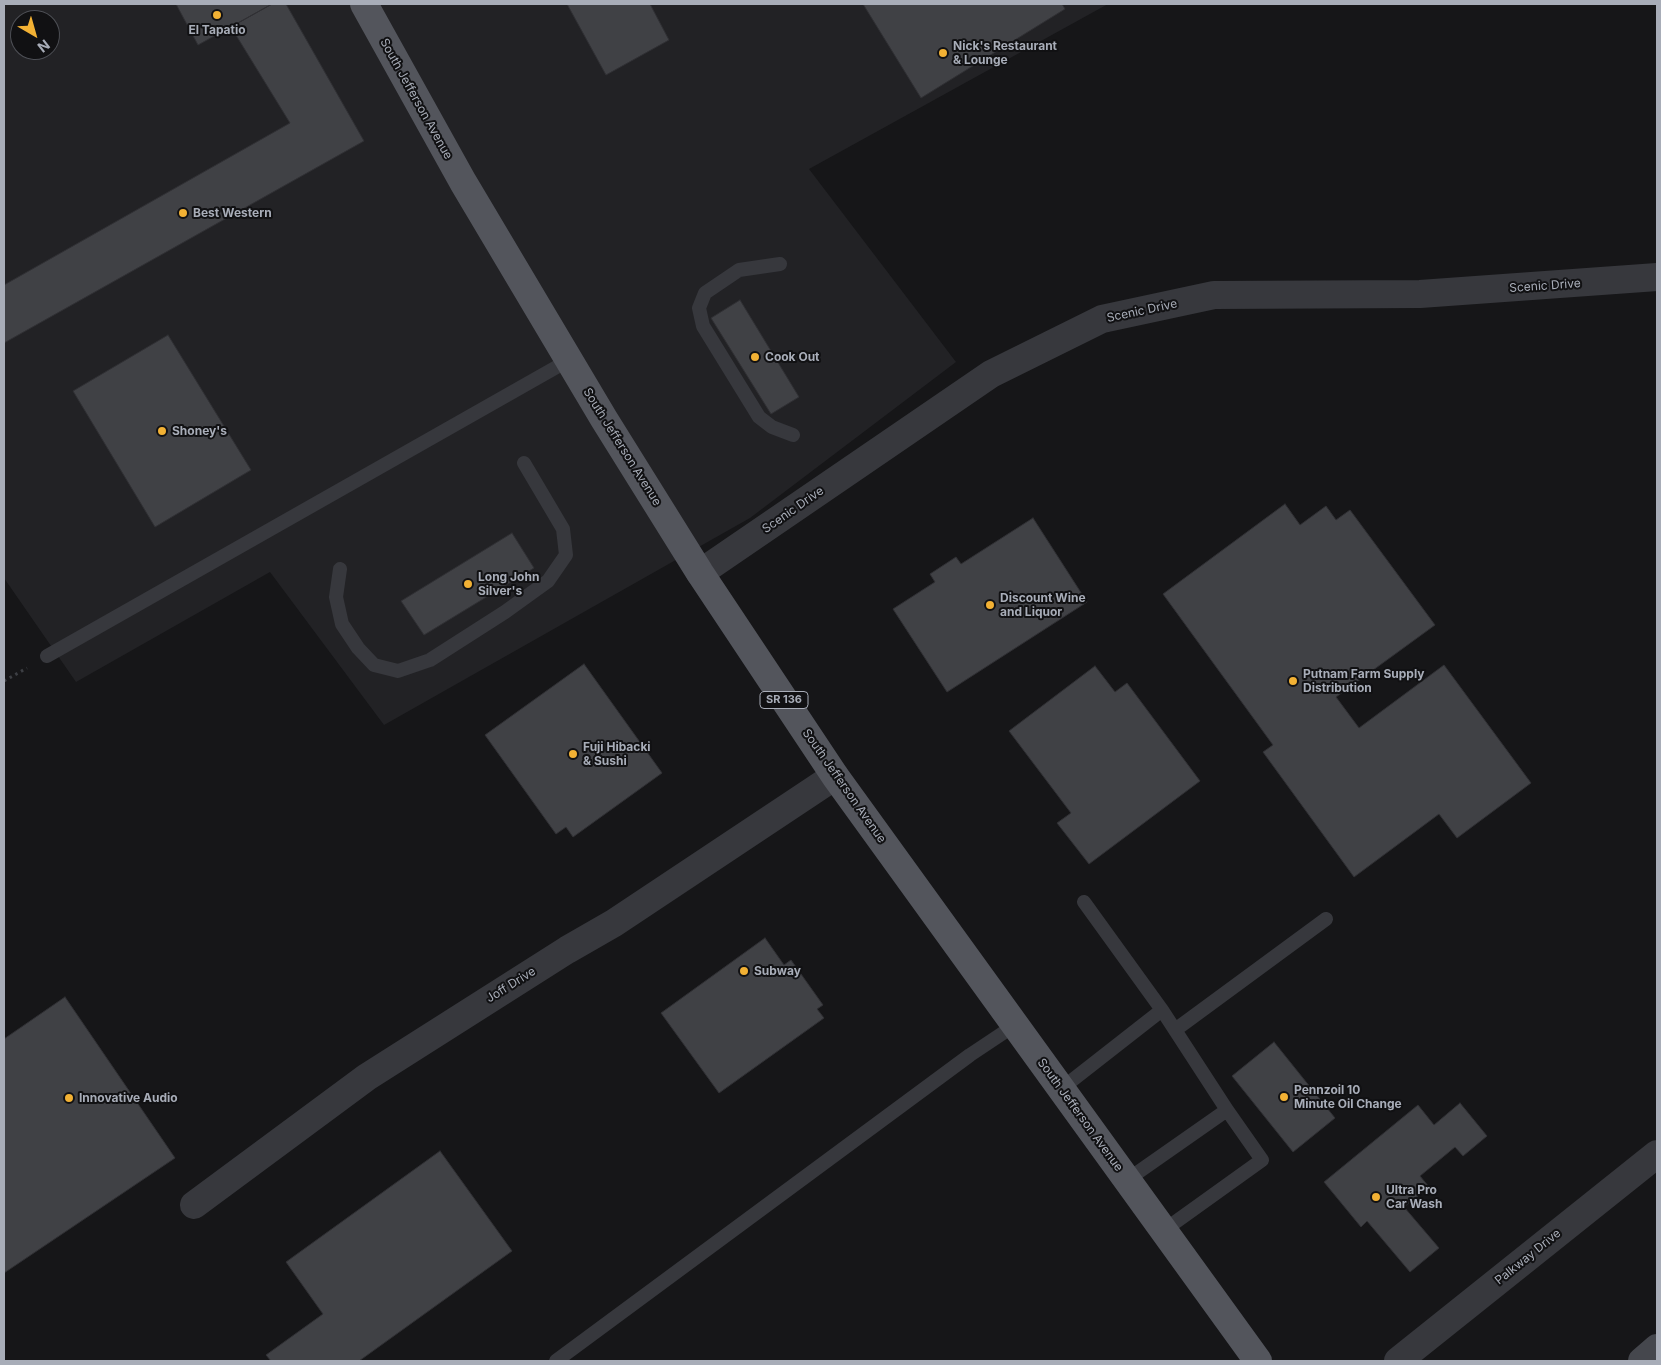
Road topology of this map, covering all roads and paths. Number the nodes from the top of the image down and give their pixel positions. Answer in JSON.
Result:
{"nodes":[{"id":1,"x":364,"y":4,"type":"edge"},
{"id":2,"x":780,"y":264,"type":"dead end"},
{"id":3,"x":1657,"y":277,"type":"edge"},
{"id":4,"x":569,"y":360,"type":"junction"},
{"id":5,"x":793,"y":435,"type":"dead end"},
{"id":6,"x":524,"y":463,"type":"dead end"},
{"id":7,"x":340,"y":569,"type":"dead end"},
{"id":8,"x":700,"y":573,"type":"junction"},
{"id":9,"x":47,"y":656,"type":"dead end"},
{"id":10,"x":835,"y":776,"type":"junction"},
{"id":11,"x":1084,"y":902,"type":"dead end"},
{"id":12,"x":1326,"y":919,"type":"dead end"},
{"id":13,"x":1162,"y":1010,"type":"junction"},
{"id":14,"x":1015,"y":1025,"type":"junction"},
{"id":15,"x":1175,"y":1030,"type":"junction"},
{"id":16,"x":1061,"y":1089,"type":"junction"},
{"id":17,"x":1227,"y":1110,"type":"junction"},
{"id":18,"x":1657,"y":1154,"type":"edge"},
{"id":19,"x":1127,"y":1180,"type":"junction"},
{"id":20,"x":194,"y":1205,"type":"dead end"},
{"id":21,"x":1163,"y":1231,"type":"junction"},
{"id":22,"x":1657,"y":1348,"type":"edge"},
{"id":23,"x":556,"y":1361,"type":"edge"},
{"id":24,"x":1258,"y":1361,"type":"edge"},
{"id":25,"x":1398,"y":1361,"type":"edge"},
{"id":26,"x":1642,"y":1361,"type":"edge"}],
"edges":[{"from":1,"to":4,"type":"main road","name":"South Jefferson Avenue","number":"SR 136"},
{"from":2,"to":5,"type":"lane"},
{"from":3,"to":8,"type":"street","name":"Scenic Drive"},
{"from":4,"to":8,"type":"main road","name":"South Jefferson Avenue","number":"SR 136"},
{"from":4,"to":9,"type":"lane"},
{"from":6,"to":7,"type":"lane"},
{"from":8,"to":10,"type":"main road","name":"South Jefferson Avenue","number":"SR 136"},
{"from":10,"to":14,"type":"main road","name":"South Jefferson Avenue","number":"SR 136"},
{"from":10,"to":20,"type":"street","name":"Joff Drive"},
{"from":11,"to":13,"type":"lane"},
{"from":12,"to":15,"type":"lane"},
{"from":13,"to":15,"type":"lane"},
{"from":13,"to":16,"type":"lane"},
{"from":14,"to":16,"type":"main road","name":"South Jefferson Avenue","number":"SR 136"},
{"from":14,"to":23,"type":"lane"},
{"from":15,"to":17,"type":"lane"},
{"from":16,"to":19,"type":"main road","name":"South Jefferson Avenue","number":"SR 136"},
{"from":17,"to":19,"type":"lane"},
{"from":17,"to":21,"type":"lane"},
{"from":18,"to":25,"type":"street","name":"Palkway Drive"},
{"from":19,"to":21,"type":"main road","name":"South Jefferson Avenue","number":"SR 136"},
{"from":21,"to":24,"type":"main road","name":"South Jefferson Avenue","number":"SR 136"},
{"from":22,"to":26,"type":"street"}]}
